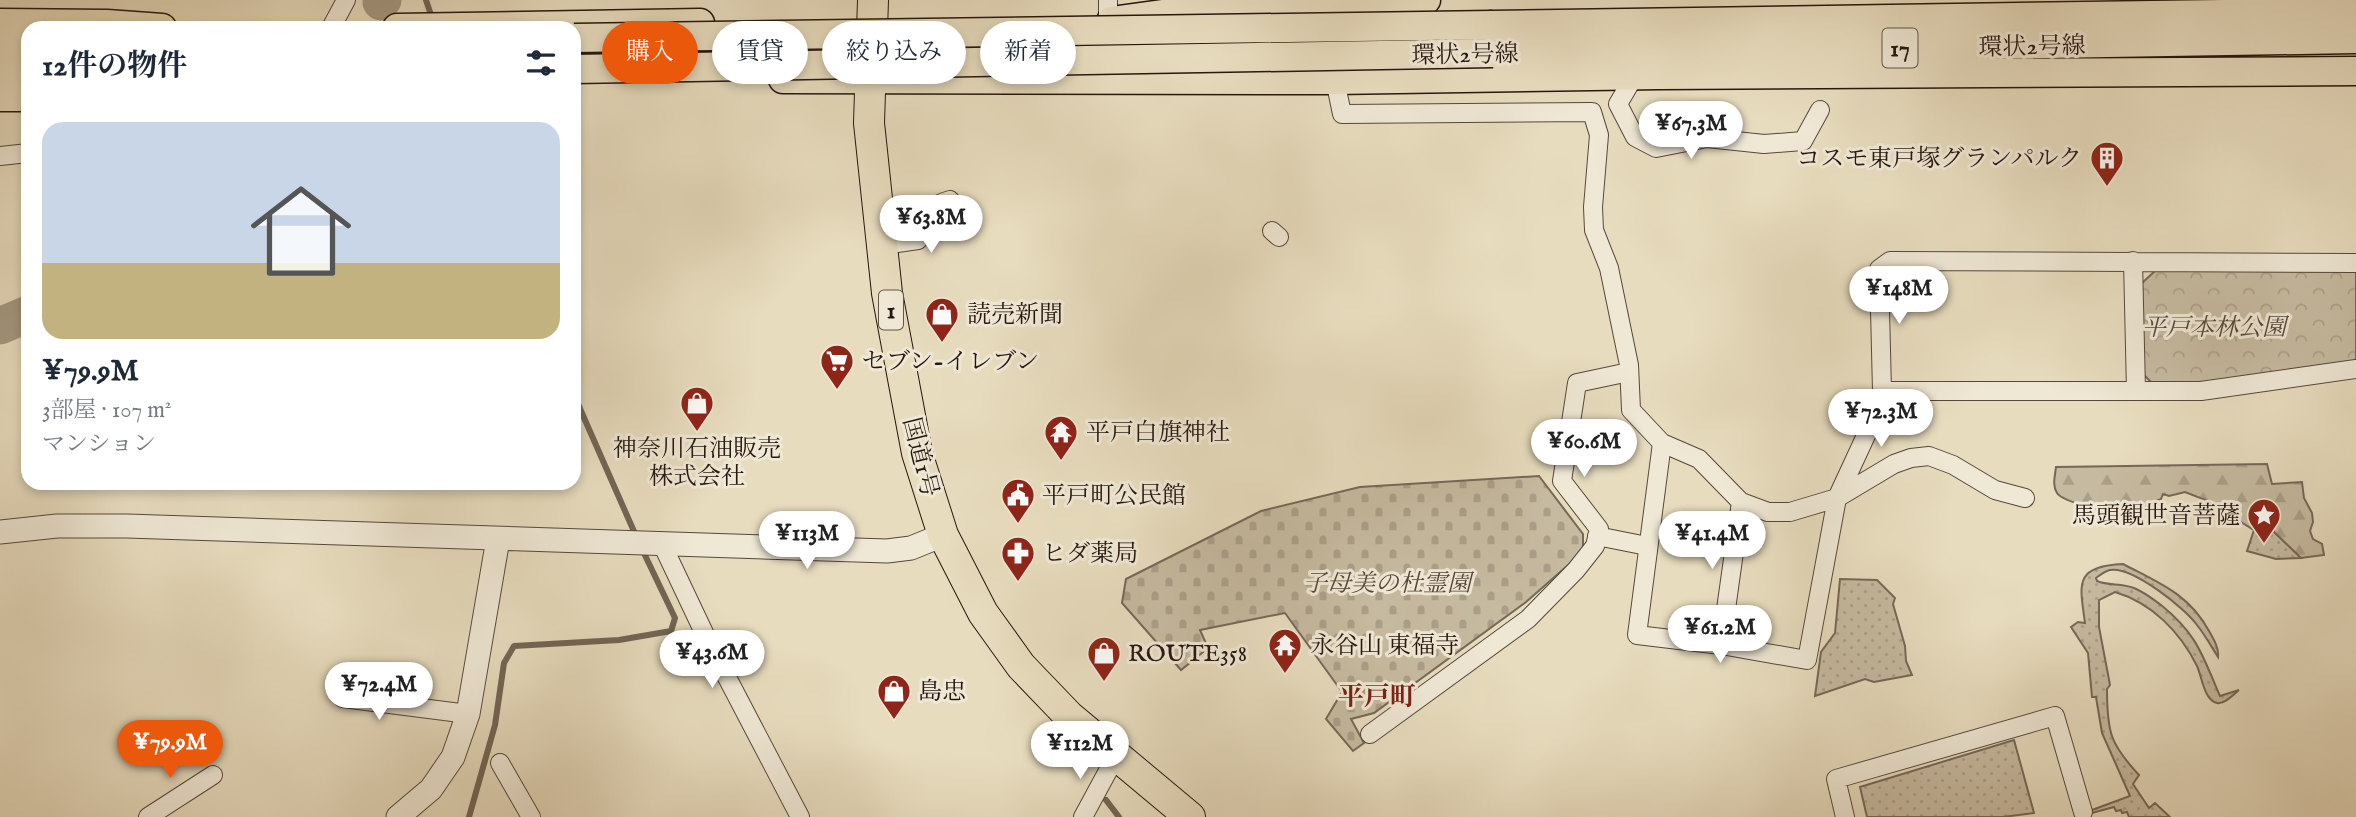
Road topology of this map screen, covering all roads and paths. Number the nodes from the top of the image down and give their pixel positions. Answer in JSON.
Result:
{"nodes":[{"id":1,"x":346,"y":0,"type":"edge"},
{"id":2,"x":1426,"y":0,"type":"edge"},
{"id":3,"x":2003,"y":0,"type":"edge"},
{"id":4,"x":1378,"y":1,"type":"edge"},
{"id":5,"x":1108,"y":11,"type":"edge"},
{"id":6,"x":872,"y":12,"type":"edge"},
{"id":7,"x":2356,"y":12,"type":"edge"},
{"id":8,"x":335,"y":21,"type":"edge"},
{"id":9,"x":1755,"y":22,"type":"junction"},
{"id":10,"x":0,"y":23,"type":"edge"},
{"id":11,"x":21,"y":23,"type":"edge"},
{"id":12,"x":581,"y":24,"type":"edge"},
{"id":13,"x":2302,"y":26,"type":"junction"},
{"id":14,"x":581,"y":38,"type":"edge"},
{"id":15,"x":2356,"y":39,"type":"edge"},
{"id":16,"x":2085,"y":45,"type":"junction"},
{"id":17,"x":0,"y":47,"type":"edge"},
{"id":18,"x":21,"y":47,"type":"edge"},
{"id":19,"x":581,"y":69,"type":"edge"},
{"id":20,"x":2356,"y":71,"type":"edge"},
{"id":21,"x":0,"y":73,"type":"edge"},
{"id":22,"x":21,"y":73,"type":"edge"},
{"id":23,"x":1647,"y":75,"type":"junction"},
{"id":24,"x":581,"y":79,"type":"edge"},
{"id":25,"x":822,"y":79,"type":"edge"},
{"id":26,"x":966,"y":79,"type":"edge"},
{"id":27,"x":1335,"y":80,"type":"junction"},
{"id":28,"x":870,"y":84,"type":"edge"},
{"id":29,"x":0,"y":97,"type":"edge"},
{"id":30,"x":21,"y":97,"type":"edge"},
{"id":31,"x":1820,"y":110,"type":"dead end"},
{"id":32,"x":21,"y":154,"type":"edge"},
{"id":33,"x":0,"y":156,"type":"edge"},
{"id":34,"x":950,"y":200,"type":"dead end"},
{"id":35,"x":883,"y":245,"type":"junction"},
{"id":36,"x":2133,"y":261,"type":"junction"},
{"id":37,"x":2356,"y":263,"type":"edge"},
{"id":38,"x":2356,"y":369,"type":"edge"},
{"id":39,"x":1629,"y":372,"type":"junction"},
{"id":40,"x":1882,"y":391,"type":"junction"},
{"id":41,"x":2136,"y":391,"type":"junction"},
{"id":42,"x":1662,"y":443,"type":"junction"},
{"id":43,"x":1837,"y":498,"type":"junction"},
{"id":44,"x":2025,"y":498,"type":"dead end"},
{"id":45,"x":1741,"y":502,"type":"junction"},
{"id":46,"x":0,"y":533,"type":"edge"},
{"id":47,"x":943,"y":536,"type":"junction"},
{"id":48,"x":1597,"y":536,"type":"junction"},
{"id":49,"x":498,"y":539,"type":"junction"},
{"id":50,"x":662,"y":544,"type":"junction"},
{"id":51,"x":1647,"y":546,"type":"junction"},
{"id":52,"x":1721,"y":645,"type":"junction"},
{"id":53,"x":344,"y":679,"type":"dead end"},
{"id":54,"x":468,"y":714,"type":"junction"},
{"id":55,"x":1370,"y":734,"type":"dead end"},
{"id":56,"x":1116,"y":756,"type":"junction"},
{"id":57,"x":500,"y":763,"type":"dead end"},
{"id":58,"x":213,"y":775,"type":"dead end"},
{"id":59,"x":2083,"y":815,"type":"edge"},
{"id":60,"x":148,"y":817,"type":"edge"},
{"id":61,"x":398,"y":817,"type":"edge"},
{"id":62,"x":531,"y":817,"type":"edge"},
{"id":63,"x":800,"y":817,"type":"edge"},
{"id":64,"x":1083,"y":817,"type":"edge"},
{"id":65,"x":1190,"y":817,"type":"edge"},
{"id":66,"x":1845,"y":817,"type":"edge"},
{"id":67,"x":2065,"y":817,"type":"edge"}],
"edges":[{"from":1,"to":8,"type":"street"},
{"from":2,"to":4,"type":"main road"},
{"from":3,"to":9,"type":"main road"},
{"from":4,"to":5,"type":"main road"},
{"from":5,"to":6,"type":"main road"},
{"from":6,"to":12,"type":"main road"},
{"from":7,"to":13,"type":"main road","name":"環状2号線","number":"17"},
{"from":9,"to":13,"type":"main road","name":"環状2号線","number":"17"},
{"from":9,"to":14,"type":"main road","name":"環状2号線","number":"17","bridge":true},
{"from":10,"to":11,"type":"main road"},
{"from":13,"to":15,"type":"main road","name":"環状2号線","number":"17"},
{"from":13,"to":16,"type":"main road","name":"環状2号線","number":"17"},
{"from":16,"to":19,"type":"main road","name":"環状2号線","number":"17","bridge":true},
{"from":16,"to":23,"type":"main road"},
{"from":17,"to":18,"type":"main road"},
{"from":20,"to":23,"type":"main road"},
{"from":21,"to":22,"type":"main road"},
{"from":23,"to":27,"type":"main road"},
{"from":23,"to":31,"type":"street"},
{"from":24,"to":25,"type":"main road"},
{"from":26,"to":27,"type":"main road"},
{"from":27,"to":39,"type":"street"},
{"from":28,"to":35,"type":"highway","name":"国道1号","number":"1"},
{"from":29,"to":30,"type":"main road"},
{"from":32,"to":33,"type":"street"},
{"from":34,"to":35,"type":"street"},
{"from":35,"to":47,"type":"highway","name":"国道1号","number":"1"},
{"from":36,"to":37,"type":"street"},
{"from":36,"to":40,"type":"street"},
{"from":36,"to":41,"type":"street"},
{"from":38,"to":41,"type":"street"},
{"from":39,"to":42,"type":"street"},
{"from":39,"to":48,"type":"street"},
{"from":40,"to":41,"type":"street"},
{"from":40,"to":43,"type":"street"},
{"from":42,"to":45,"type":"street"},
{"from":42,"to":51,"type":"street"},
{"from":43,"to":44,"type":"street"},
{"from":43,"to":45,"type":"street"},
{"from":43,"to":52,"type":"street"},
{"from":45,"to":52,"type":"street"},
{"from":46,"to":49,"type":"street"},
{"from":47,"to":50,"type":"street"},
{"from":47,"to":56,"type":"highway","name":"国道1号","number":"1"},
{"from":48,"to":51,"type":"street"},
{"from":48,"to":55,"type":"street"},
{"from":49,"to":50,"type":"street"},
{"from":49,"to":54,"type":"street"},
{"from":50,"to":63,"type":"street"},
{"from":51,"to":52,"type":"street"},
{"from":53,"to":54,"type":"street"},
{"from":54,"to":61,"type":"street"},
{"from":56,"to":64,"type":"street"},
{"from":56,"to":65,"type":"highway","name":"国道1号","number":"1"},
{"from":57,"to":62,"type":"street"},
{"from":58,"to":60,"type":"street"},
{"from":59,"to":66,"type":"street"},
{"from":59,"to":67,"type":"street"}]}
